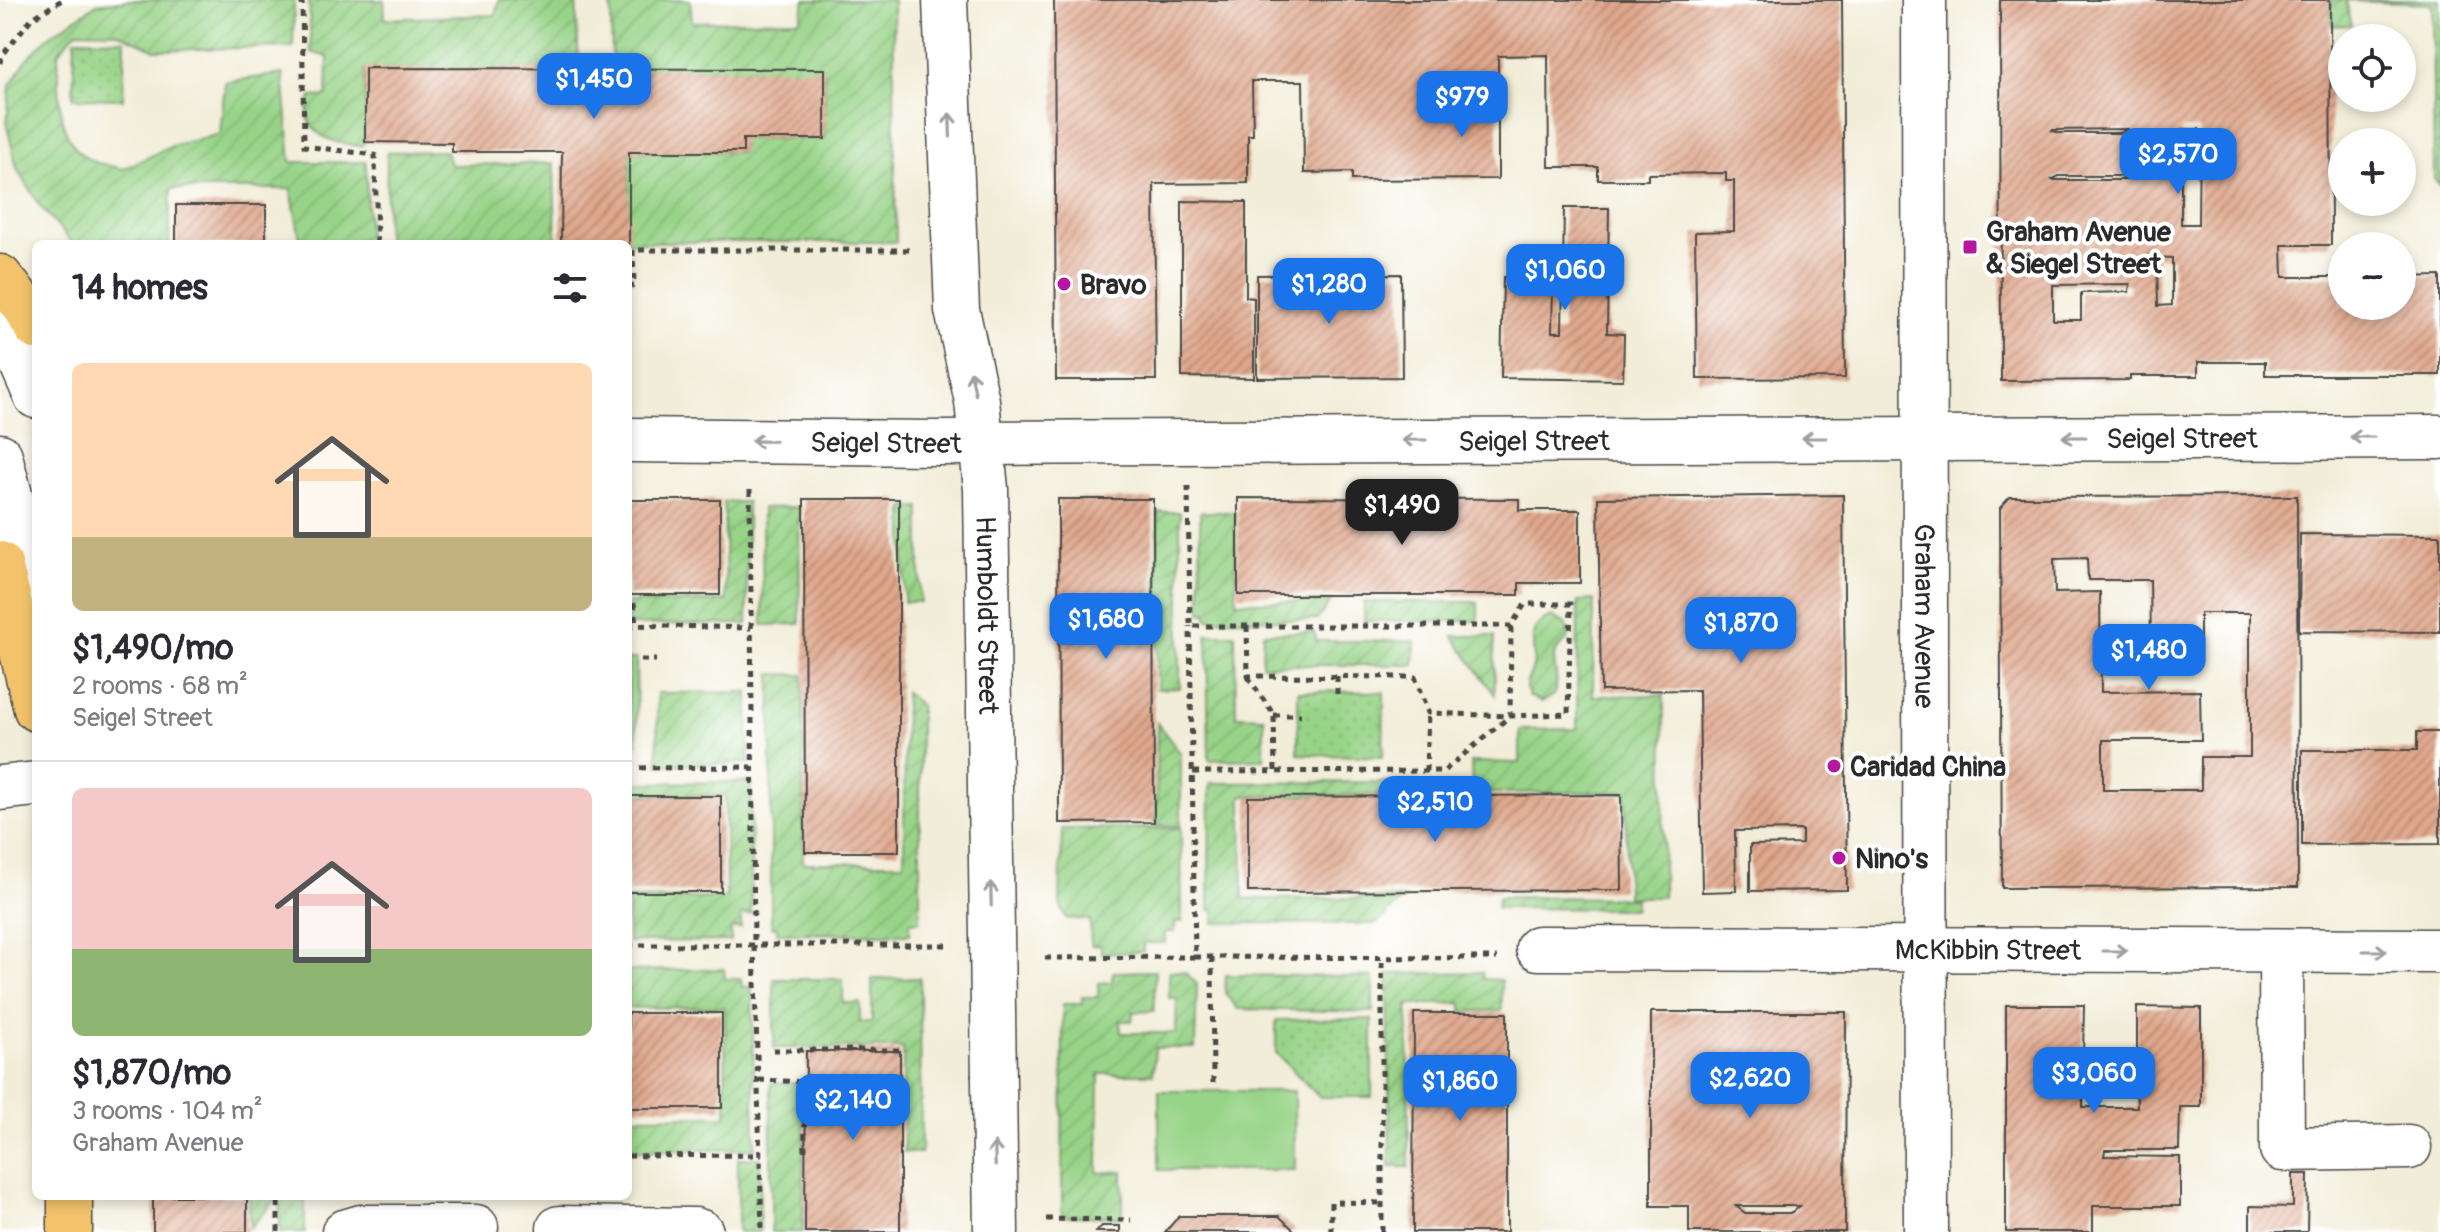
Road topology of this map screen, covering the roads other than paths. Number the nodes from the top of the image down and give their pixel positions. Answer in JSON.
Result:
{"nodes":[{"id":1,"x":945,"y":0,"type":"edge"},
{"id":2,"x":1924,"y":0,"type":"edge"},
{"id":3,"x":0,"y":277,"type":"edge"},
{"id":4,"x":0,"y":313,"type":"edge"},
{"id":5,"x":32,"y":320,"type":"edge"},
{"id":6,"x":32,"y":387,"type":"edge"},
{"id":7,"x":2440,"y":437,"type":"edge"},
{"id":8,"x":1924,"y":438,"type":"junction"},
{"id":9,"x":632,"y":440,"type":"edge"},
{"id":10,"x":981,"y":441,"type":"junction"},
{"id":11,"x":0,"y":456,"type":"edge"},
{"id":12,"x":0,"y":564,"type":"edge"},
{"id":13,"x":32,"y":580,"type":"edge"},
{"id":14,"x":32,"y":693,"type":"edge"},
{"id":15,"x":32,"y":784,"type":"edge"},
{"id":16,"x":0,"y":788,"type":"edge"},
{"id":17,"x":1925,"y":951,"type":"junction"},
{"id":18,"x":2281,"y":951,"type":"junction"},
{"id":19,"x":2440,"y":951,"type":"edge"},
{"id":20,"x":1520,"y":953,"type":"road end"},
{"id":21,"x":2409,"y":1147,"type":"dead end"},
{"id":22,"x":70,"y":1200,"type":"edge"},
{"id":23,"x":476,"y":1227,"type":"dead end"},
{"id":24,"x":559,"y":1228,"type":"dead end"},
{"id":25,"x":70,"y":1232,"type":"edge"},
{"id":26,"x":344,"y":1232,"type":"edge"},
{"id":27,"x":701,"y":1232,"type":"edge"},
{"id":28,"x":996,"y":1232,"type":"edge"},
{"id":29,"x":1926,"y":1232,"type":"edge"}],
"edges":[{"from":10,"to":1,"type":"street","name":"Humboldt Street","one_way":true},
{"from":2,"to":8,"type":"street","name":"Graham Avenue"},
{"from":3,"to":5,"type":"main road"},
{"from":4,"to":6,"type":"street"},
{"from":7,"to":8,"type":"street","name":"Seigel Street","one_way":true},
{"from":8,"to":10,"type":"street","name":"Seigel Street","one_way":true},
{"from":8,"to":17,"type":"street","name":"Graham Avenue"},
{"from":10,"to":9,"type":"street","name":"Seigel Street","one_way":true},
{"from":28,"to":10,"type":"street","name":"Humboldt Street","one_way":true},
{"from":11,"to":13,"type":"street"},
{"from":12,"to":14,"type":"main road"},
{"from":15,"to":16,"type":"street"},
{"from":17,"to":18,"type":"street","name":"McKibbin Street","one_way":true},
{"from":17,"to":20,"type":"street","name":"McKibbin Street"},
{"from":17,"to":29,"type":"street","name":"Graham Avenue"},
{"from":18,"to":19,"type":"street","name":"McKibbin Street","one_way":true},
{"from":18,"to":21,"type":"street"},
{"from":22,"to":25,"type":"main road"},
{"from":23,"to":26,"type":"street"},
{"from":24,"to":27,"type":"street"}]}
